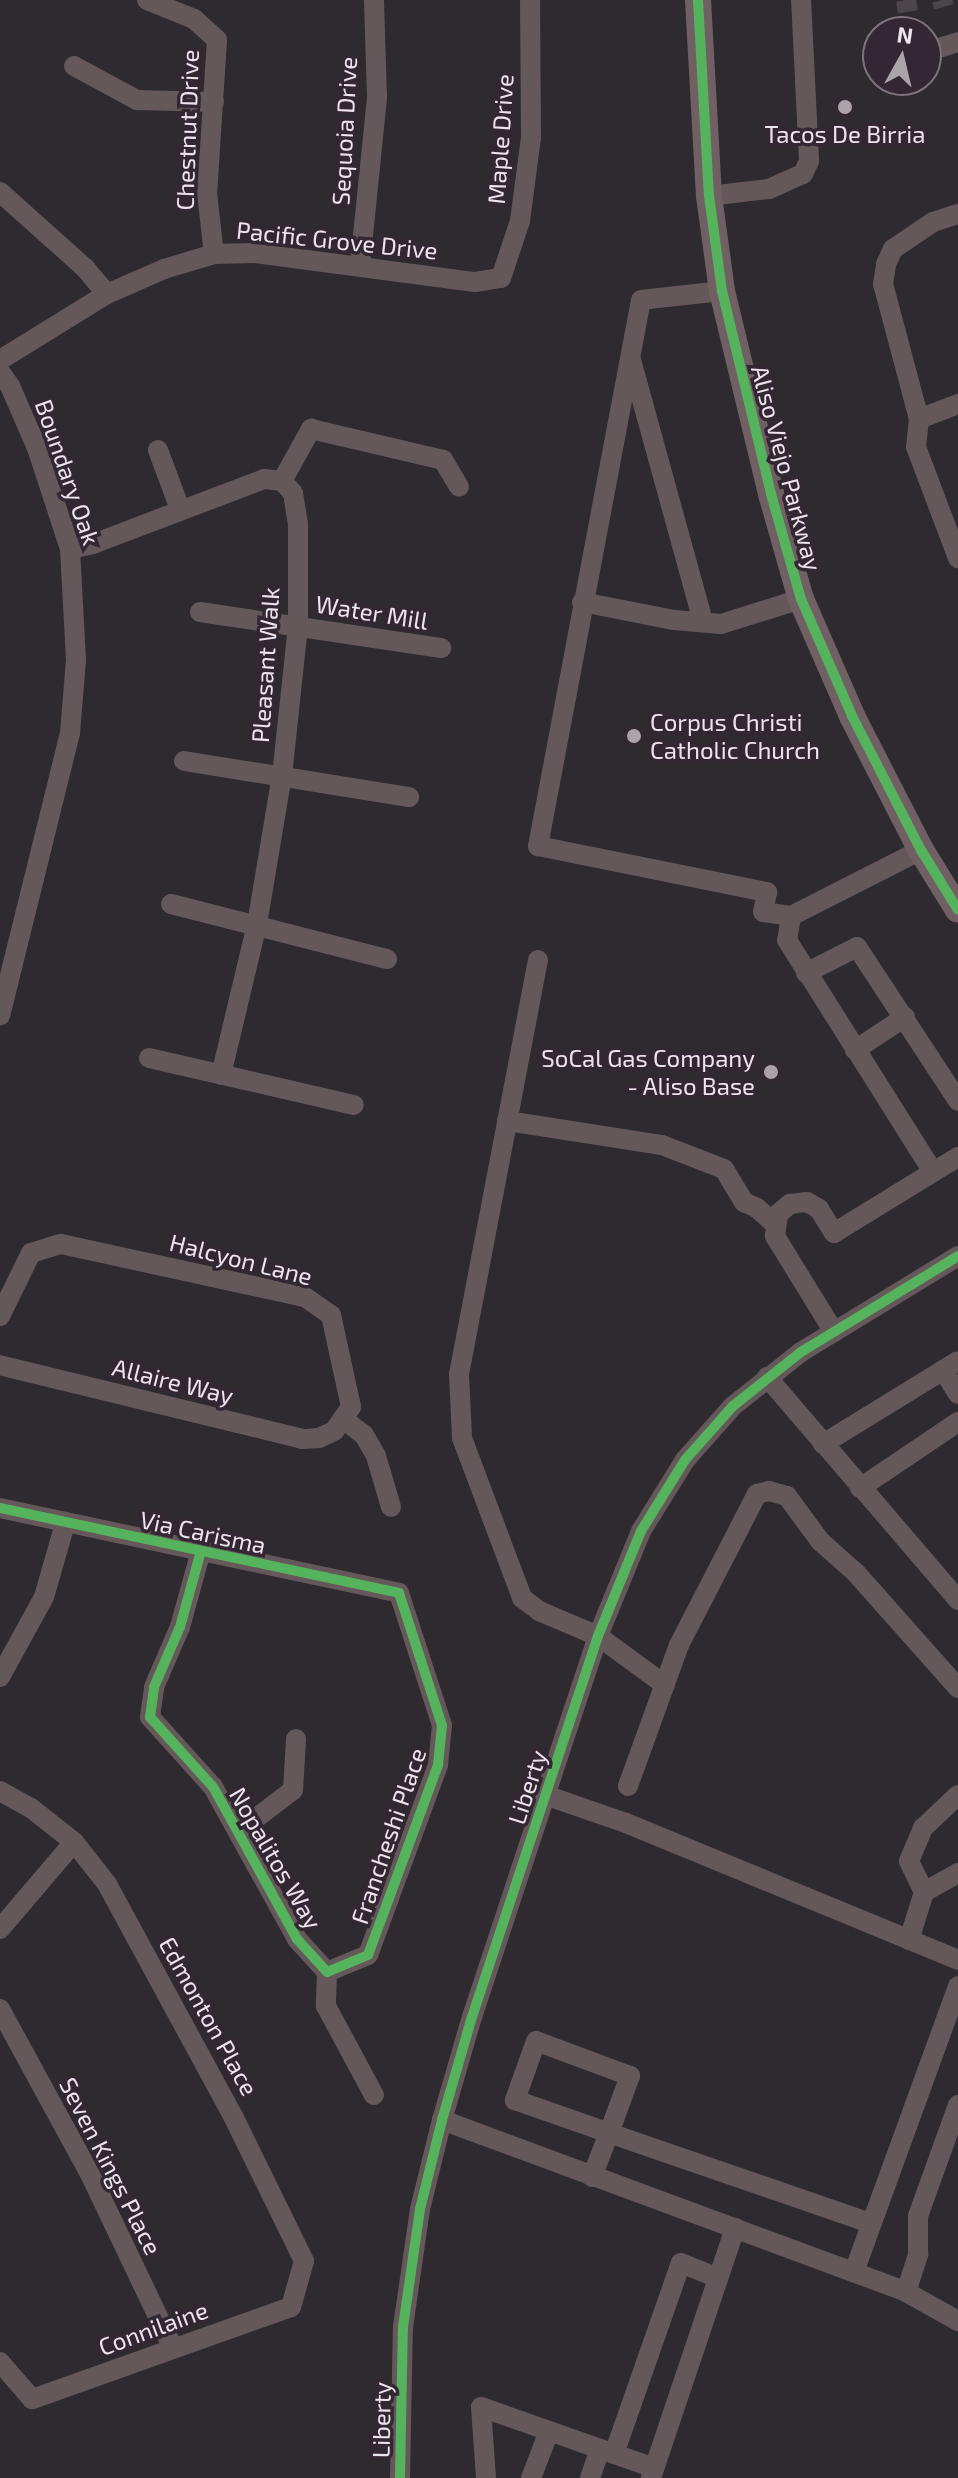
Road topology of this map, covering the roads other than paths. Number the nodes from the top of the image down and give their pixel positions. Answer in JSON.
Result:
{"nodes":[{"id":1,"x":147,"y":0,"type":"edge"},
{"id":2,"x":374,"y":0,"type":"edge"},
{"id":3,"x":530,"y":0,"type":"edge"},
{"id":4,"x":698,"y":0,"type":"edge"},
{"id":5,"x":801,"y":0,"type":"edge"},
{"id":6,"x":74,"y":66,"type":"dead end"},
{"id":7,"x":214,"y":102,"type":"junction"},
{"id":8,"x":0,"y":192,"type":"edge"},
{"id":9,"x":709,"y":196,"type":"junction"},
{"id":10,"x":958,"y":214,"type":"edge"},
{"id":11,"x":214,"y":254,"type":"junction"},
{"id":12,"x":360,"y":265,"type":"junction"},
{"id":13,"x":501,"y":278,"type":"joint"},
{"id":14,"x":722,"y":291,"type":"junction"},
{"id":15,"x":107,"y":294,"type":"junction"},
{"id":16,"x":630,"y":355,"type":"junction"},
{"id":17,"x":0,"y":360,"type":"edge"},
{"id":18,"x":0,"y":372,"type":"edge"},
{"id":19,"x":958,"y":404,"type":"edge"},
{"id":20,"x":919,"y":419,"type":"junction"},
{"id":21,"x":158,"y":450,"type":"dead end"},
{"id":22,"x":282,"y":481,"type":"junction"},
{"id":23,"x":459,"y":487,"type":"dead end"},
{"id":24,"x":180,"y":509,"type":"junction"},
{"id":25,"x":70,"y":549,"type":"junction"},
{"id":26,"x":958,"y":558,"type":"edge"},
{"id":27,"x":801,"y":599,"type":"junction"},
{"id":28,"x":582,"y":602,"type":"junction"},
{"id":29,"x":200,"y":612,"type":"dead end"},
{"id":30,"x":703,"y":622,"type":"junction"},
{"id":31,"x":298,"y":626,"type":"junction"},
{"id":32,"x":441,"y":648,"type":"dead end"},
{"id":33,"x":184,"y":761,"type":"dead end"},
{"id":34,"x":282,"y":775,"type":"junction"},
{"id":35,"x":409,"y":797,"type":"dead end"},
{"id":36,"x":921,"y":850,"type":"junction"},
{"id":37,"x":171,"y":904,"type":"dead end"},
{"id":38,"x":958,"y":910,"type":"edge"},
{"id":39,"x":791,"y":916,"type":"junction"},
{"id":40,"x":257,"y":924,"type":"junction"},
{"id":41,"x":387,"y":959,"type":"dead end"},
{"id":42,"x":538,"y":960,"type":"dead end"},
{"id":43,"x":806,"y":973,"type":"junction"},
{"id":44,"x":0,"y":1015,"type":"edge"},
{"id":45,"x":905,"y":1017,"type":"junction"},
{"id":46,"x":855,"y":1050,"type":"junction"},
{"id":47,"x":149,"y":1058,"type":"dead end"},
{"id":48,"x":221,"y":1075,"type":"junction"},
{"id":49,"x":958,"y":1101,"type":"edge"},
{"id":50,"x":354,"y":1105,"type":"dead end"},
{"id":51,"x":507,"y":1121,"type":"junction"},
{"id":52,"x":958,"y":1157,"type":"edge"},
{"id":53,"x":933,"y":1172,"type":"junction"},
{"id":54,"x":775,"y":1224,"type":"junction"},
{"id":55,"x":958,"y":1256,"type":"edge"},
{"id":56,"x":0,"y":1316,"type":"edge"},
{"id":57,"x":834,"y":1332,"type":"junction"},
{"id":58,"x":0,"y":1365,"type":"edge"},
{"id":59,"x":951,"y":1366,"type":"edge"},
{"id":60,"x":767,"y":1377,"type":"junction"},
{"id":61,"x":958,"y":1394,"type":"edge"},
{"id":62,"x":958,"y":1422,"type":"edge"},
{"id":63,"x":338,"y":1425,"type":"junction"},
{"id":64,"x":823,"y":1444,"type":"junction"},
{"id":65,"x":860,"y":1488,"type":"junction"},
{"id":66,"x":391,"y":1507,"type":"dead end"},
{"id":67,"x":0,"y":1508,"type":"edge"},
{"id":68,"x":65,"y":1524,"type":"junction"},
{"id":69,"x":201,"y":1551,"type":"junction"},
{"id":70,"x":399,"y":1593,"type":"joint"},
{"id":71,"x":958,"y":1600,"type":"edge"},
{"id":72,"x":598,"y":1636,"type":"junction"},
{"id":73,"x":2,"y":1671,"type":"edge"},
{"id":74,"x":665,"y":1685,"type":"junction"},
{"id":75,"x":958,"y":1688,"type":"edge"},
{"id":76,"x":296,"y":1739,"type":"dead end"},
{"id":77,"x":628,"y":1786,"type":"dead end"},
{"id":78,"x":0,"y":1791,"type":"edge"},
{"id":79,"x":545,"y":1795,"type":"junction"},
{"id":80,"x":958,"y":1795,"type":"edge"},
{"id":81,"x":238,"y":1832,"type":"junction"},
{"id":82,"x":74,"y":1842,"type":"junction"},
{"id":83,"x":958,"y":1873,"type":"edge"},
{"id":84,"x":924,"y":1892,"type":"junction"},
{"id":85,"x":0,"y":1929,"type":"edge"},
{"id":86,"x":909,"y":1940,"type":"junction"},
{"id":87,"x":957,"y":1957,"type":"edge"},
{"id":88,"x":327,"y":1972,"type":"junction"},
{"id":89,"x":958,"y":1986,"type":"edge"},
{"id":90,"x":0,"y":2009,"type":"edge"},
{"id":91,"x":374,"y":2095,"type":"dead end"},
{"id":92,"x":958,"y":2105,"type":"edge"},
{"id":93,"x":442,"y":2120,"type":"junction"},
{"id":94,"x":609,"y":2133,"type":"junction"},
{"id":95,"x":592,"y":2177,"type":"junction"},
{"id":96,"x":871,"y":2223,"type":"junction"},
{"id":97,"x":735,"y":2228,"type":"junction"},
{"id":98,"x":854,"y":2272,"type":"junction"},
{"id":99,"x":718,"y":2278,"type":"junction"},
{"id":100,"x":906,"y":2292,"type":"junction"},
{"id":101,"x":291,"y":2307,"type":"joint"},
{"id":102,"x":958,"y":2321,"type":"edge"},
{"id":103,"x":173,"y":2348,"type":"junction"},
{"id":104,"x":0,"y":2362,"type":"edge"},
{"id":105,"x":549,"y":2431,"type":"junction"},
{"id":106,"x":607,"y":2451,"type":"junction"},
{"id":107,"x":652,"y":2473,"type":"edge"},
{"id":108,"x":400,"y":2478,"type":"edge"},
{"id":109,"x":486,"y":2478,"type":"edge"},
{"id":110,"x":531,"y":2478,"type":"edge"},
{"id":111,"x":590,"y":2478,"type":"edge"}],
"edges":[{"from":1,"to":7,"type":"street","name":"Chestnut Drive"},
{"from":2,"to":12,"type":"street","name":"Sequoia Drive"},
{"from":3,"to":13,"type":"street","name":"Maple Drive"},
{"from":4,"to":9,"type":"main road","name":"Aliso Viejo Parkway"},
{"from":5,"to":9,"type":"street"},
{"from":6,"to":7,"type":"street"},
{"from":7,"to":11,"type":"street","name":"Chestnut Drive"},
{"from":8,"to":15,"type":"street"},
{"from":9,"to":14,"type":"main road","name":"Aliso Viejo Parkway"},
{"from":10,"to":20,"type":"street"},
{"from":11,"to":12,"type":"street","name":"Pacific Grove Drive"},
{"from":11,"to":15,"type":"street","name":"Pacific Grove Drive"},
{"from":12,"to":13,"type":"street","name":"Pacific Grove Drive"},
{"from":14,"to":16,"type":"street"},
{"from":14,"to":27,"type":"main road","name":"Aliso Viejo Parkway"},
{"from":15,"to":17,"type":"street","name":"Pacific Grove Drive"},
{"from":16,"to":28,"type":"street"},
{"from":16,"to":30,"type":"street"},
{"from":18,"to":25,"type":"street","name":"Boundary Oak"},
{"from":19,"to":20,"type":"street"},
{"from":20,"to":26,"type":"street"},
{"from":21,"to":24,"type":"street"},
{"from":22,"to":23,"type":"street"},
{"from":22,"to":24,"type":"street"},
{"from":22,"to":31,"type":"street","name":"Pleasant Walk"},
{"from":24,"to":25,"type":"street"},
{"from":25,"to":44,"type":"street","name":"Boundary Oak"},
{"from":27,"to":30,"type":"street"},
{"from":27,"to":36,"type":"main road","name":"Aliso Viejo Parkway"},
{"from":28,"to":30,"type":"street"},
{"from":28,"to":39,"type":"street"},
{"from":29,"to":31,"type":"street","name":"Water Mill"},
{"from":31,"to":32,"type":"street","name":"Water Mill"},
{"from":31,"to":34,"type":"street","name":"Pleasant Walk"},
{"from":33,"to":34,"type":"street"},
{"from":34,"to":35,"type":"street"},
{"from":34,"to":40,"type":"street","name":"Pleasant Walk"},
{"from":36,"to":38,"type":"main road","name":"Aliso Viejo Parkway"},
{"from":36,"to":39,"type":"street"},
{"from":37,"to":40,"type":"street"},
{"from":39,"to":43,"type":"street"},
{"from":40,"to":41,"type":"street"},
{"from":40,"to":48,"type":"street","name":"Pleasant Walk"},
{"from":42,"to":51,"type":"street"},
{"from":43,"to":45,"type":"street"},
{"from":43,"to":46,"type":"street"},
{"from":45,"to":46,"type":"street"},
{"from":45,"to":49,"type":"street"},
{"from":46,"to":53,"type":"street"},
{"from":47,"to":48,"type":"street"},
{"from":48,"to":50,"type":"street"},
{"from":51,"to":54,"type":"street"},
{"from":51,"to":72,"type":"street"},
{"from":52,"to":53,"type":"street"},
{"from":53,"to":54,"type":"street"},
{"from":54,"to":57,"type":"street"},
{"from":55,"to":57,"type":"street","name":"Liberty"},
{"from":56,"to":63,"type":"street","name":"Halcyon Lane"},
{"from":57,"to":60,"type":"street","name":"Liberty"},
{"from":58,"to":63,"type":"street","name":"Allaire Way"},
{"from":59,"to":61,"type":"street"},
{"from":59,"to":64,"type":"street"},
{"from":60,"to":64,"type":"street"},
{"from":60,"to":72,"type":"street","name":"Liberty"},
{"from":62,"to":65,"type":"street"},
{"from":63,"to":66,"type":"street"},
{"from":64,"to":65,"type":"street"},
{"from":65,"to":71,"type":"street"},
{"from":67,"to":68,"type":"street","name":"Via Carisma"},
{"from":68,"to":69,"type":"street","name":"Via Carisma"},
{"from":68,"to":73,"type":"street"},
{"from":69,"to":70,"type":"street","name":"Via Carisma"},
{"from":69,"to":81,"type":"street","name":"Nopalitos Way"},
{"from":70,"to":88,"type":"street","name":"Francheshi Place"},
{"from":72,"to":74,"type":"street"},
{"from":72,"to":79,"type":"street","name":"Liberty"},
{"from":74,"to":75,"type":"street"},
{"from":74,"to":77,"type":"street"},
{"from":76,"to":81,"type":"street"},
{"from":78,"to":82,"type":"street","name":"Edmonton Place"},
{"from":79,"to":86,"type":"street"},
{"from":79,"to":93,"type":"street","name":"Liberty"},
{"from":80,"to":84,"type":"street"},
{"from":81,"to":88,"type":"street","name":"Nopalitos Way"},
{"from":82,"to":85,"type":"street"},
{"from":82,"to":101,"type":"street","name":"Edmonton Place"},
{"from":83,"to":84,"type":"street"},
{"from":84,"to":86,"type":"street"},
{"from":86,"to":87,"type":"street"},
{"from":88,"to":91,"type":"street"},
{"from":89,"to":96,"type":"street"},
{"from":90,"to":103,"type":"street","name":"Seven Kings Place"},
{"from":92,"to":100,"type":"street"},
{"from":93,"to":95,"type":"street"},
{"from":93,"to":108,"type":"street","name":"Liberty"},
{"from":94,"to":94,"type":"street"},
{"from":94,"to":95,"type":"street"},
{"from":94,"to":96,"type":"street"},
{"from":95,"to":97,"type":"street"},
{"from":96,"to":98,"type":"street"},
{"from":97,"to":98,"type":"street"},
{"from":97,"to":99,"type":"street"},
{"from":98,"to":100,"type":"street"},
{"from":99,"to":106,"type":"street"},
{"from":99,"to":107,"type":"street"},
{"from":100,"to":102,"type":"street"},
{"from":101,"to":103,"type":"street","name":"Connilaine"},
{"from":103,"to":104,"type":"street","name":"Connilaine"},
{"from":105,"to":106,"type":"street"},
{"from":105,"to":109,"type":"street"},
{"from":105,"to":110,"type":"street"},
{"from":106,"to":107,"type":"street"},
{"from":106,"to":111,"type":"street"}]}
